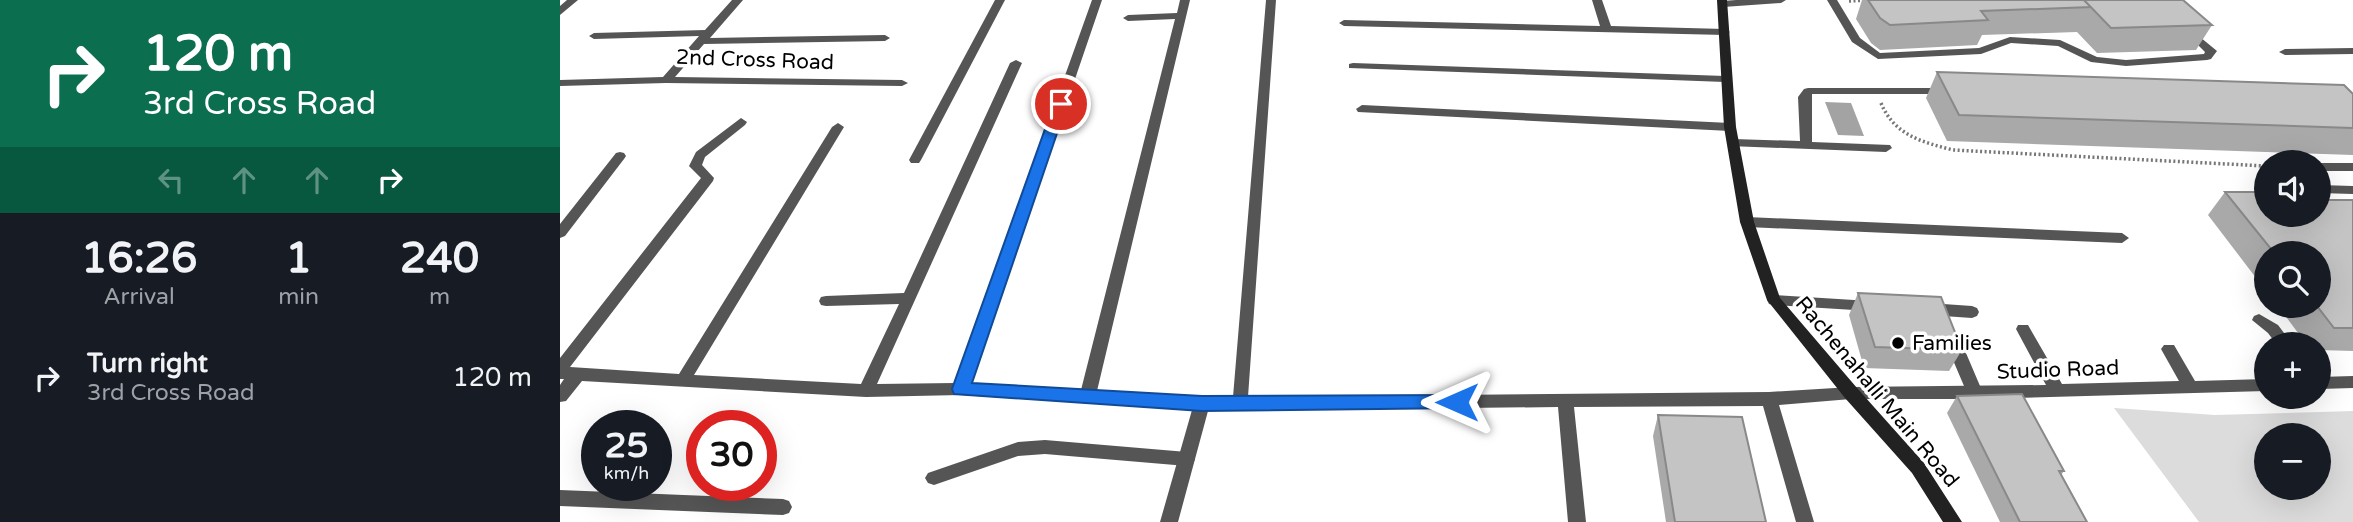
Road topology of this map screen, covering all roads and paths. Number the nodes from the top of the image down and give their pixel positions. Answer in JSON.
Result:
{"nodes":[{"id":1,"x":573,"y":0,"type":"edge"},
{"id":2,"x":737,"y":0,"type":"edge"},
{"id":3,"x":1000,"y":0,"type":"edge"},
{"id":4,"x":1097,"y":0,"type":"edge"},
{"id":5,"x":1185,"y":0,"type":"edge"},
{"id":6,"x":1271,"y":0,"type":"edge"},
{"id":7,"x":1597,"y":0,"type":"edge"},
{"id":8,"x":1781,"y":0,"type":"edge"},
{"id":9,"x":1832,"y":0,"type":"edge"},
{"id":10,"x":1723,"y":2,"type":"edge"},
{"id":11,"x":560,"y":12,"type":"edge"},
{"id":12,"x":1181,"y":16,"type":"junction"},
{"id":13,"x":1128,"y":18,"type":"dead end"},
{"id":14,"x":1344,"y":23,"type":"dead end"},
{"id":15,"x":2182,"y":24,"type":"edge"},
{"id":16,"x":1606,"y":28,"type":"junction"},
{"id":17,"x":1725,"y":32,"type":"junction"},
{"id":18,"x":594,"y":36,"type":"dead end"},
{"id":19,"x":703,"y":37,"type":"junction"},
{"id":20,"x":885,"y":38,"type":"dead end"},
{"id":21,"x":2353,"y":51,"type":"edge"},
{"id":22,"x":2285,"y":52,"type":"dead end"},
{"id":23,"x":1016,"y":63,"type":"dead end"},
{"id":24,"x":1353,"y":66,"type":"dead end"},
{"id":25,"x":1726,"y":79,"type":"junction"},
{"id":26,"x":666,"y":80,"type":"junction"},
{"id":27,"x":560,"y":83,"type":"edge"},
{"id":28,"x":902,"y":83,"type":"dead end"},
{"id":29,"x":1877,"y":90,"type":"junction"},
{"id":30,"x":1961,"y":91,"type":"edge"},
{"id":31,"x":1362,"y":109,"type":"dead end"},
{"id":32,"x":741,"y":122,"type":"dead end"},
{"id":33,"x":838,"y":127,"type":"dead end"},
{"id":34,"x":1730,"y":127,"type":"junction"},
{"id":35,"x":1733,"y":143,"type":"junction"},
{"id":36,"x":1806,"y":146,"type":"junction"},
{"id":37,"x":1886,"y":148,"type":"dead end"},
{"id":38,"x":620,"y":156,"type":"dead end"},
{"id":39,"x":915,"y":160,"type":"dead end"},
{"id":40,"x":2254,"y":165,"type":"edge"},
{"id":41,"x":2331,"y":167,"type":"edge"},
{"id":42,"x":2353,"y":167,"type":"edge"},
{"id":43,"x":2331,"y":189,"type":"edge"},
{"id":44,"x":2353,"y":190,"type":"edge"},
{"id":45,"x":2331,"y":198,"type":"edge"},
{"id":46,"x":2353,"y":199,"type":"edge"},
{"id":47,"x":1747,"y":222,"type":"junction"},
{"id":48,"x":560,"y":233,"type":"edge"},
{"id":49,"x":2122,"y":238,"type":"dead end"},
{"id":50,"x":907,"y":299,"type":"junction"},
{"id":51,"x":1774,"y":300,"type":"junction"},
{"id":52,"x":826,"y":301,"type":"dead end"},
{"id":53,"x":1884,"y":307,"type":"edge"},
{"id":54,"x":1911,"y":308,"type":"edge"},
{"id":55,"x":1972,"y":312,"type":"dead end"},
{"id":56,"x":2259,"y":320,"type":"dead end"},
{"id":57,"x":2023,"y":329,"type":"dead end"},
{"id":58,"x":2275,"y":332,"type":"edge"},
{"id":59,"x":1955,"y":346,"type":"edge"},
{"id":60,"x":2169,"y":349,"type":"dead end"},
{"id":61,"x":560,"y":371,"type":"edge"},
{"id":62,"x":578,"y":374,"type":"junction"},
{"id":63,"x":683,"y":380,"type":"junction"},
{"id":64,"x":2353,"y":382,"type":"edge"},
{"id":65,"x":2331,"y":383,"type":"edge"},
{"id":66,"x":2254,"y":385,"type":"edge"},
{"id":67,"x":2191,"y":387,"type":"junction"},
{"id":68,"x":961,"y":389,"type":"junction"},
{"id":69,"x":866,"y":391,"type":"junction"},
{"id":70,"x":2058,"y":391,"type":"junction"},
{"id":71,"x":1851,"y":393,"type":"junction"},
{"id":72,"x":1975,"y":393,"type":"junction"},
{"id":73,"x":1088,"y":395,"type":"junction"},
{"id":74,"x":560,"y":396,"type":"edge"},
{"id":75,"x":1769,"y":399,"type":"junction"},
{"id":76,"x":1566,"y":402,"type":"junction"},
{"id":77,"x":1202,"y":404,"type":"junction"},
{"id":78,"x":1240,"y":404,"type":"junction"},
{"id":79,"x":1187,"y":459,"type":"junction"},
{"id":80,"x":934,"y":478,"type":"dead end"},
{"id":81,"x":560,"y":498,"type":"edge"},
{"id":82,"x":783,"y":507,"type":"dead end"},
{"id":83,"x":1169,"y":522,"type":"edge"},
{"id":84,"x":1577,"y":522,"type":"edge"},
{"id":85,"x":1805,"y":522,"type":"edge"},
{"id":86,"x":1953,"y":522,"type":"edge"}],
"edges":[{"from":1,"to":11,"type":"street"},
{"from":2,"to":19,"type":"street","name":"2nd Cross Road"},
{"from":3,"to":39,"type":"street"},
{"from":4,"to":68,"type":"street"},
{"from":5,"to":12,"type":"street"},
{"from":6,"to":78,"type":"street"},
{"from":7,"to":16,"type":"street"},
{"from":8,"to":10,"type":"street"},
{"from":9,"to":15,"type":"street"},
{"from":10,"to":17,"type":"street","name":"Rachenahalli Main Road"},
{"from":12,"to":13,"type":"street"},
{"from":12,"to":73,"type":"street"},
{"from":14,"to":16,"type":"street"},
{"from":16,"to":17,"type":"street"},
{"from":17,"to":25,"type":"street","name":"Rachenahalli Main Road"},
{"from":18,"to":19,"type":"street"},
{"from":19,"to":20,"type":"street"},
{"from":19,"to":26,"type":"street","name":"2nd Cross Road"},
{"from":21,"to":22,"type":"street"},
{"from":23,"to":50,"type":"street"},
{"from":24,"to":25,"type":"street"},
{"from":25,"to":34,"type":"street","name":"Rachenahalli Main Road"},
{"from":26,"to":27,"type":"street"},
{"from":26,"to":28,"type":"street","name":"2nd Cross Road"},
{"from":29,"to":30,"type":"street"},
{"from":29,"to":36,"type":"street"},
{"from":29,"to":40,"type":"path"},
{"from":31,"to":34,"type":"street"},
{"from":32,"to":61,"type":"street"},
{"from":33,"to":63,"type":"street"},
{"from":34,"to":35,"type":"street","name":"Rachenahalli Main Road"},
{"from":35,"to":36,"type":"street"},
{"from":35,"to":47,"type":"street","name":"Rachenahalli Main Road"},
{"from":36,"to":37,"type":"street"},
{"from":38,"to":48,"type":"street"},
{"from":41,"to":42,"type":"street"},
{"from":43,"to":44,"type":"street"},
{"from":45,"to":46,"type":"street"},
{"from":47,"to":49,"type":"street"},
{"from":47,"to":51,"type":"street","name":"Rachenahalli Main Road"},
{"from":50,"to":52,"type":"street"},
{"from":50,"to":69,"type":"street"},
{"from":51,"to":53,"type":"street"},
{"from":51,"to":71,"type":"street","name":"Rachenahalli Main Road"},
{"from":54,"to":55,"type":"street"},
{"from":56,"to":58,"type":"street"},
{"from":57,"to":70,"type":"street"},
{"from":59,"to":72,"type":"street"},
{"from":60,"to":67,"type":"street"},
{"from":61,"to":62,"type":"street","name":"Studio Road"},
{"from":62,"to":63,"type":"street","name":"Studio Road"},
{"from":62,"to":74,"type":"street"},
{"from":63,"to":69,"type":"street","name":"Studio Road"},
{"from":64,"to":65,"type":"street"},
{"from":66,"to":67,"type":"street","name":"Studio Road"},
{"from":67,"to":70,"type":"street","name":"Studio Road"},
{"from":68,"to":69,"type":"street","name":"Studio Road"},
{"from":68,"to":73,"type":"street","name":"Studio Road"},
{"from":70,"to":72,"type":"street","name":"Studio Road"},
{"from":71,"to":72,"type":"street","name":"Studio Road"},
{"from":71,"to":75,"type":"street","name":"Studio Road"},
{"from":71,"to":86,"type":"street","name":"Rachenahalli Main Road"},
{"from":73,"to":77,"type":"street","name":"Studio Road"},
{"from":75,"to":76,"type":"street","name":"Studio Road"},
{"from":75,"to":85,"type":"street"},
{"from":76,"to":78,"type":"street","name":"Studio Road"},
{"from":76,"to":84,"type":"street"},
{"from":77,"to":78,"type":"street","name":"Studio Road"},
{"from":77,"to":79,"type":"street"},
{"from":79,"to":80,"type":"street"},
{"from":79,"to":83,"type":"street"},
{"from":81,"to":82,"type":"street"}]}
